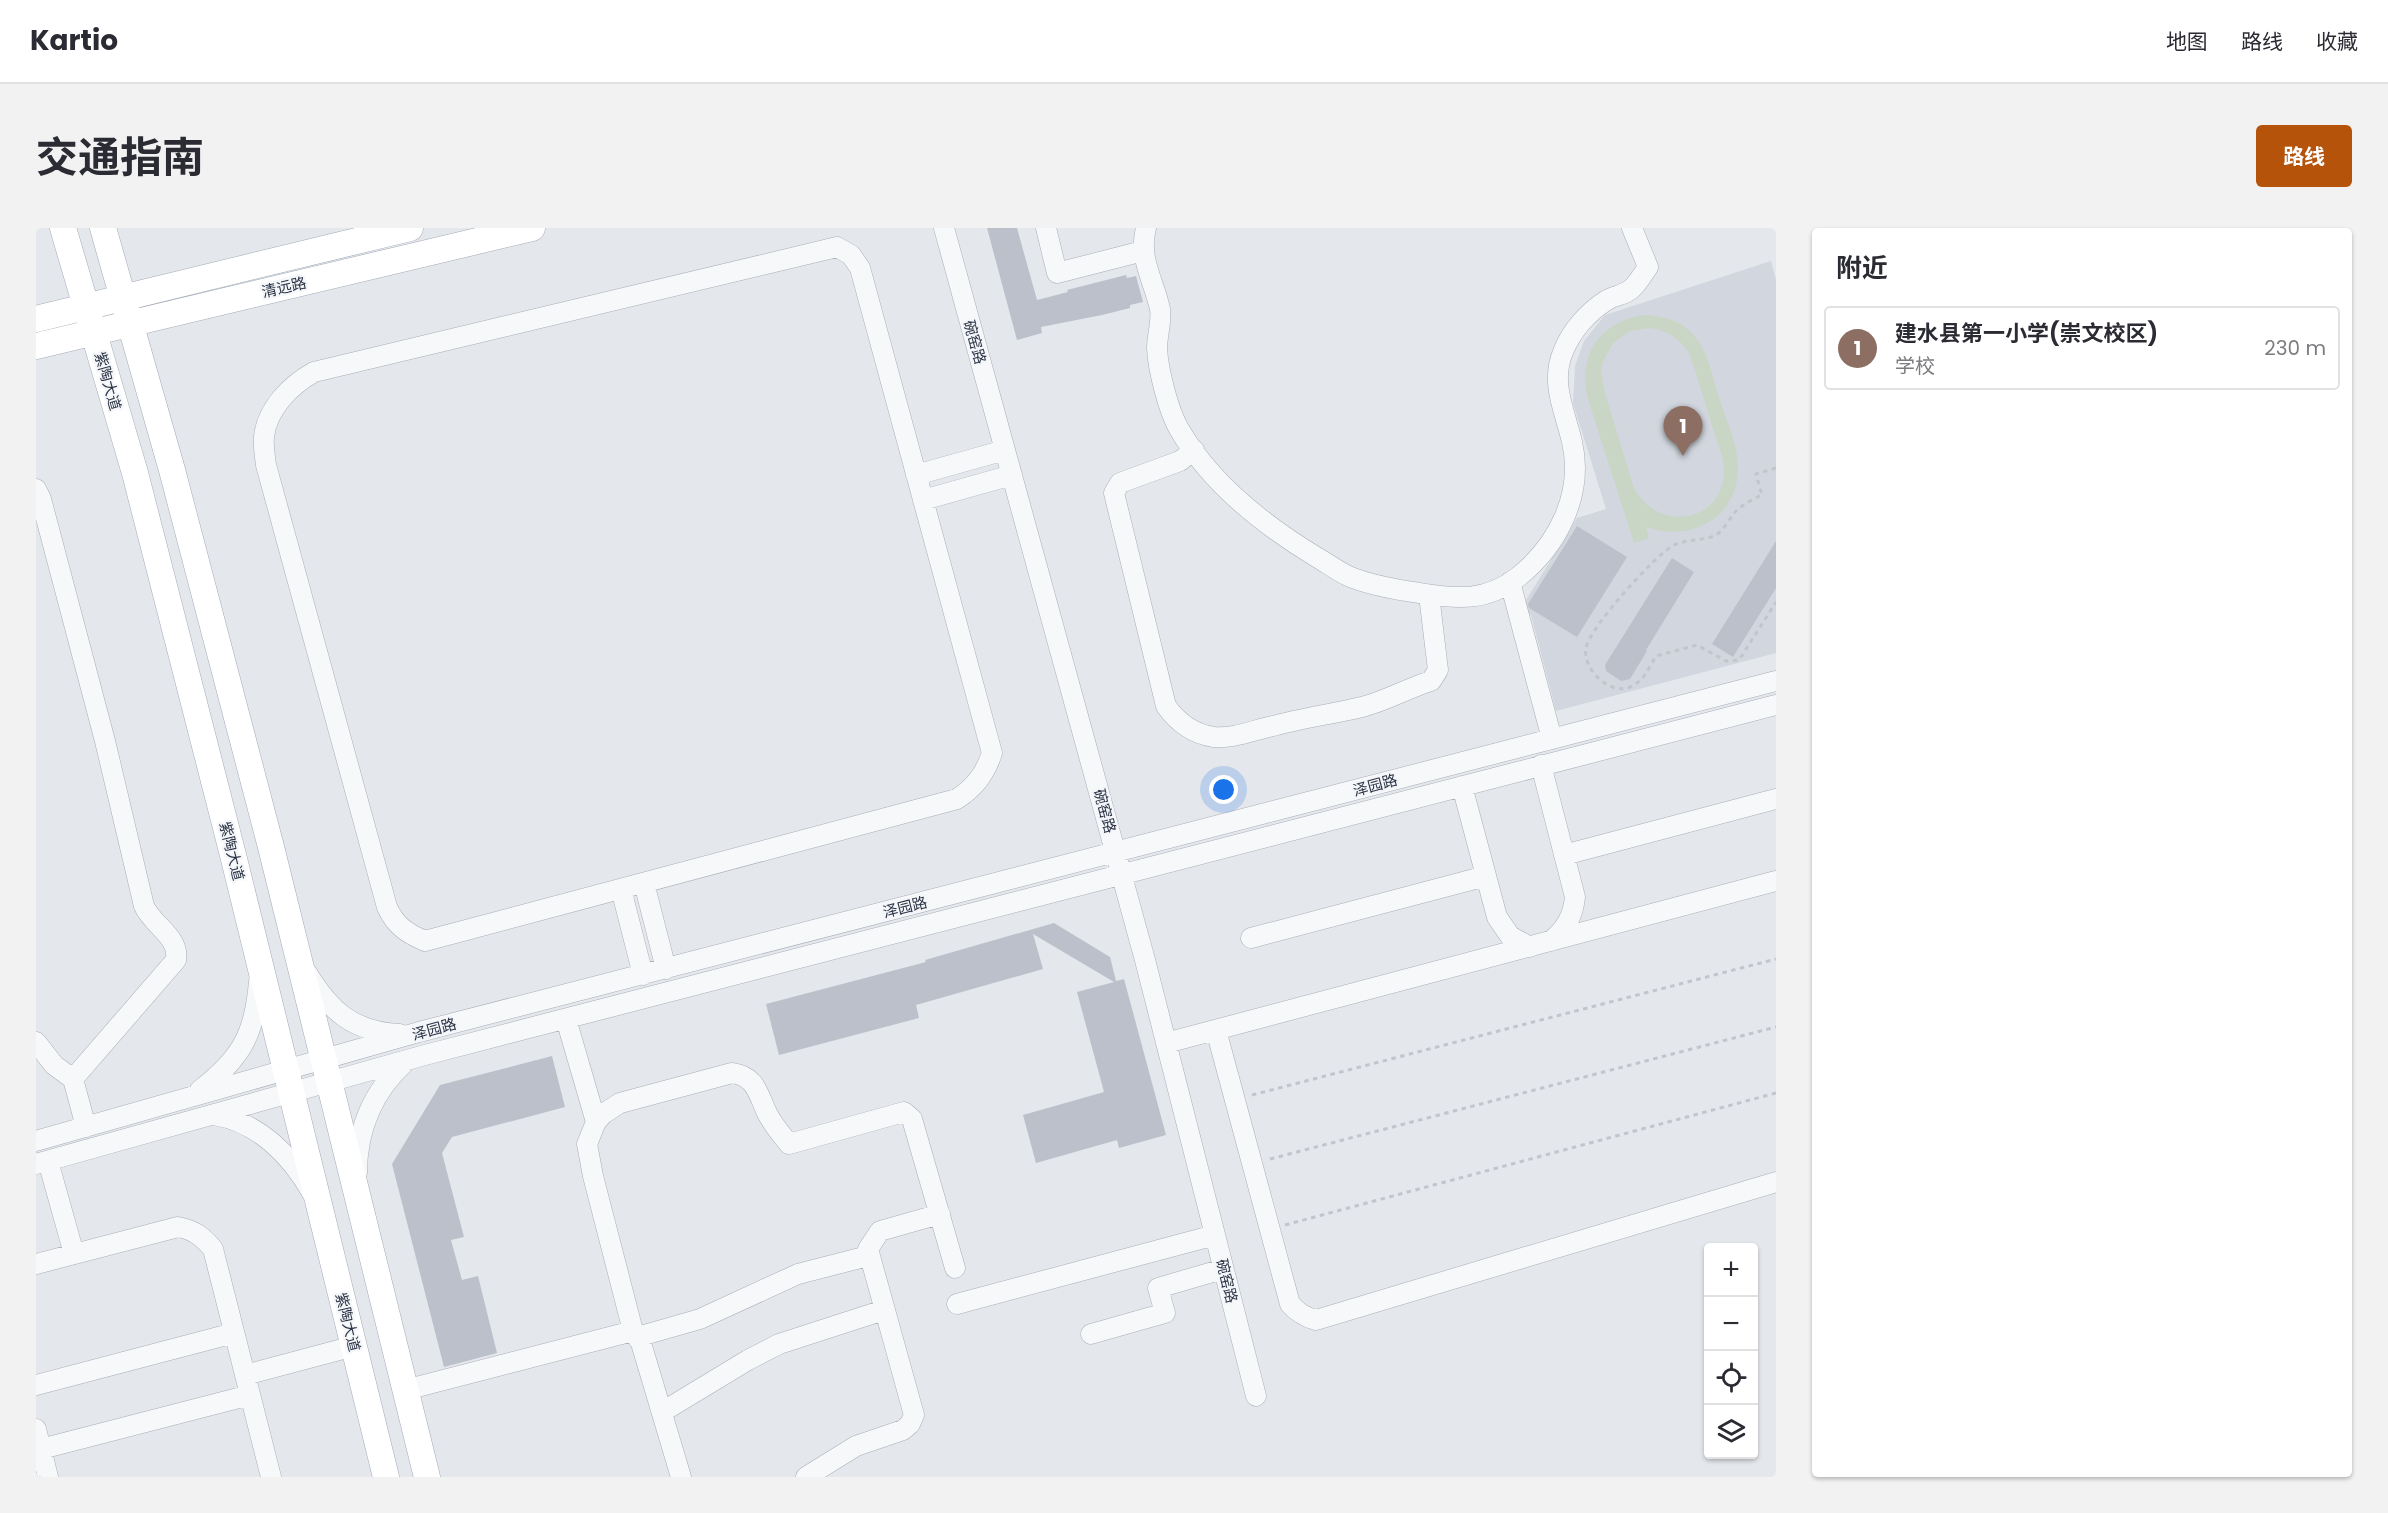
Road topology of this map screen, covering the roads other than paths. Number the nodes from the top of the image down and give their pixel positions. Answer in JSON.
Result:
{"nodes":[{"id":1,"x":63,"y":228,"type":"edge"},
{"id":2,"x":103,"y":228,"type":"edge"},
{"id":3,"x":410,"y":228,"type":"edge"},
{"id":4,"x":532,"y":228,"type":"edge"},
{"id":5,"x":944,"y":228,"type":"edge"},
{"id":6,"x":1046,"y":228,"type":"edge"},
{"id":7,"x":1146,"y":228,"type":"edge"},
{"id":8,"x":1632,"y":228,"type":"edge"},
{"id":9,"x":1143,"y":251,"type":"junction"},
{"id":10,"x":123,"y":297,"type":"junction"},
{"id":11,"x":86,"y":307,"type":"junction"},
{"id":12,"x":36,"y":319,"type":"edge"},
{"id":13,"x":130,"y":324,"type":"junction"},
{"id":14,"x":93,"y":333,"type":"junction"},
{"id":15,"x":36,"y":346,"type":"edge"},
{"id":16,"x":1005,"y":450,"type":"junction"},
{"id":17,"x":1194,"y":450,"type":"junction"},
{"id":18,"x":916,"y":475,"type":"junction"},
{"id":19,"x":1012,"y":475,"type":"junction"},
{"id":20,"x":36,"y":489,"type":"edge"},
{"id":21,"x":923,"y":500,"type":"junction"},
{"id":22,"x":1510,"y":582,"type":"junction"},
{"id":23,"x":1429,"y":595,"type":"junction"},
{"id":24,"x":1776,"y":681,"type":"edge"},
{"id":25,"x":1776,"y":705,"type":"edge"},
{"id":26,"x":1552,"y":739,"type":"junction"},
{"id":27,"x":1541,"y":765,"type":"junction"},
{"id":28,"x":1462,"y":786,"type":"junction"},
{"id":29,"x":1776,"y":799,"type":"edge"},
{"id":30,"x":1116,"y":852,"type":"junction"},
{"id":31,"x":1564,"y":855,"type":"junction"},
{"id":32,"x":1122,"y":874,"type":"junction"},
{"id":33,"x":1486,"y":876,"type":"junction"},
{"id":34,"x":1776,"y":881,"type":"edge"},
{"id":35,"x":644,"y":883,"type":"junction"},
{"id":36,"x":621,"y":889,"type":"junction"},
{"id":37,"x":1251,"y":938,"type":"dead end"},
{"id":38,"x":1551,"y":941,"type":"junction"},
{"id":39,"x":1530,"y":946,"type":"junction"},
{"id":40,"x":298,"y":958,"type":"junction"},
{"id":41,"x":260,"y":966,"type":"junction"},
{"id":42,"x":666,"y":969,"type":"junction"},
{"id":43,"x":643,"y":975,"type":"junction"},
{"id":44,"x":566,"y":1019,"type":"junction"},
{"id":45,"x":1216,"y":1030,"type":"junction"},
{"id":46,"x":411,"y":1034,"type":"junction"},
{"id":47,"x":36,"y":1042,"type":"edge"},
{"id":48,"x":1167,"y":1043,"type":"junction"},
{"id":49,"x":407,"y":1060,"type":"junction"},
{"id":50,"x":326,"y":1071,"type":"junction"},
{"id":51,"x":73,"y":1079,"type":"junction"},
{"id":52,"x":289,"y":1081,"type":"junction"},
{"id":53,"x":192,"y":1097,"type":"junction"},
{"id":54,"x":211,"y":1115,"type":"junction"},
{"id":55,"x":596,"y":1122,"type":"junction"},
{"id":56,"x":86,"y":1127,"type":"junction"},
{"id":57,"x":36,"y":1142,"type":"edge"},
{"id":58,"x":42,"y":1163,"type":"edge"},
{"id":59,"x":1776,"y":1182,"type":"edge"},
{"id":60,"x":358,"y":1200,"type":"junction"},
{"id":61,"x":319,"y":1206,"type":"junction"},
{"id":62,"x":940,"y":1214,"type":"junction"},
{"id":63,"x":1215,"y":1235,"type":"junction"},
{"id":64,"x":74,"y":1254,"type":"junction"},
{"id":65,"x":868,"y":1256,"type":"junction"},
{"id":66,"x":36,"y":1264,"type":"edge"},
{"id":67,"x":955,"y":1268,"type":"dead end"},
{"id":68,"x":1223,"y":1269,"type":"junction"},
{"id":69,"x":957,"y":1304,"type":"dead end"},
{"id":70,"x":884,"y":1310,"type":"junction"},
{"id":71,"x":234,"y":1333,"type":"junction"},
{"id":72,"x":635,"y":1334,"type":"junction"},
{"id":73,"x":1090,"y":1334,"type":"dead end"},
{"id":74,"x":354,"y":1346,"type":"junction"},
{"id":75,"x":245,"y":1375,"type":"junction"},
{"id":76,"x":36,"y":1385,"type":"edge"},
{"id":77,"x":405,"y":1390,"type":"junction"},
{"id":78,"x":250,"y":1395,"type":"junction"},
{"id":79,"x":1256,"y":1396,"type":"dead end"},
{"id":80,"x":662,"y":1412,"type":"junction"},
{"id":81,"x":36,"y":1429,"type":"edge"},
{"id":82,"x":41,"y":1449,"type":"junction"},
{"id":83,"x":48,"y":1477,"type":"edge"},
{"id":84,"x":271,"y":1477,"type":"edge"},
{"id":85,"x":386,"y":1477,"type":"edge"},
{"id":86,"x":427,"y":1477,"type":"edge"},
{"id":87,"x":681,"y":1477,"type":"edge"},
{"id":88,"x":806,"y":1477,"type":"edge"}],
"edges":[{"from":1,"to":11,"type":"main road","name":"紫陶大道"},
{"from":2,"to":10,"type":"main road"},
{"from":3,"to":10,"type":"main road","name":"清远路"},
{"from":4,"to":13,"type":"main road","name":"清远路"},
{"from":5,"to":16,"type":"street","name":"碗窑路"},
{"from":6,"to":9,"type":"street"},
{"from":7,"to":9,"type":"street"},
{"from":8,"to":22,"type":"street"},
{"from":9,"to":17,"type":"street"},
{"from":10,"to":11,"type":"main road","name":"清远路"},
{"from":10,"to":13,"type":"main road"},
{"from":11,"to":12,"type":"main road","name":"清远路"},
{"from":11,"to":14,"type":"main road","name":"紫陶大道"},
{"from":13,"to":14,"type":"main road","name":"清远路"},
{"from":13,"to":40,"type":"main road"},
{"from":14,"to":15,"type":"main road","name":"清远路"},
{"from":14,"to":41,"type":"main road","name":"紫陶大道"},
{"from":16,"to":18,"type":"street"},
{"from":16,"to":19,"type":"street","name":"碗窑路"},
{"from":17,"to":23,"type":"street"},
{"from":17,"to":23,"type":"street"},
{"from":18,"to":21,"type":"street"},
{"from":18,"to":36,"type":"street"},
{"from":19,"to":21,"type":"street"},
{"from":19,"to":30,"type":"street","name":"碗窑路"},
{"from":20,"to":51,"type":"street"},
{"from":21,"to":35,"type":"street"},
{"from":22,"to":23,"type":"street"},
{"from":22,"to":26,"type":"street"},
{"from":24,"to":26,"type":"street","name":"泽园路"},
{"from":25,"to":27,"type":"street","name":"泽园路"},
{"from":26,"to":30,"type":"street","name":"泽园路"},
{"from":27,"to":28,"type":"street","name":"泽园路"},
{"from":27,"to":31,"type":"street"},
{"from":28,"to":32,"type":"street","name":"泽园路"},
{"from":28,"to":33,"type":"street"},
{"from":29,"to":31,"type":"street"},
{"from":30,"to":32,"type":"street","name":"碗窑路"},
{"from":30,"to":42,"type":"street","name":"泽园路"},
{"from":31,"to":38,"type":"street"},
{"from":32,"to":44,"type":"street","name":"泽园路"},
{"from":32,"to":48,"type":"street","name":"碗窑路"},
{"from":33,"to":37,"type":"street"},
{"from":33,"to":39,"type":"street"},
{"from":34,"to":38,"type":"street"},
{"from":35,"to":36,"type":"street"},
{"from":35,"to":42,"type":"street"},
{"from":36,"to":43,"type":"street"},
{"from":38,"to":39,"type":"street"},
{"from":39,"to":45,"type":"street"},
{"from":40,"to":46,"type":"street"},
{"from":40,"to":50,"type":"main road"},
{"from":41,"to":52,"type":"main road","name":"紫陶大道"},
{"from":41,"to":53,"type":"street"},
{"from":42,"to":43,"type":"street","name":"泽园路"},
{"from":43,"to":46,"type":"street","name":"泽园路"},
{"from":44,"to":49,"type":"street","name":"泽园路"},
{"from":44,"to":55,"type":"street"},
{"from":45,"to":48,"type":"street"},
{"from":45,"to":59,"type":"street"},
{"from":46,"to":50,"type":"street","name":"泽园路"},
{"from":47,"to":51,"type":"street"},
{"from":48,"to":63,"type":"street","name":"碗窑路"},
{"from":49,"to":50,"type":"street","name":"泽园路"},
{"from":49,"to":60,"type":"street"},
{"from":50,"to":52,"type":"street","name":"泽园路"},
{"from":50,"to":60,"type":"main road"},
{"from":51,"to":56,"type":"street"},
{"from":52,"to":53,"type":"street","name":"泽园路"},
{"from":52,"to":54,"type":"street","name":"泽园路"},
{"from":52,"to":61,"type":"main road","name":"紫陶大道"},
{"from":53,"to":56,"type":"street","name":"泽园路"},
{"from":54,"to":58,"type":"street","name":"泽园路"},
{"from":54,"to":61,"type":"street"},
{"from":55,"to":62,"type":"street"},
{"from":55,"to":72,"type":"street"},
{"from":56,"to":57,"type":"street","name":"泽园路"},
{"from":58,"to":64,"type":"street"},
{"from":60,"to":77,"type":"main road"},
{"from":61,"to":74,"type":"main road","name":"紫陶大道"},
{"from":62,"to":65,"type":"street"},
{"from":62,"to":67,"type":"street"},
{"from":63,"to":68,"type":"street","name":"碗窑路"},
{"from":63,"to":69,"type":"street"},
{"from":64,"to":66,"type":"street"},
{"from":64,"to":71,"type":"street"},
{"from":65,"to":70,"type":"street"},
{"from":65,"to":72,"type":"street"},
{"from":68,"to":73,"type":"street"},
{"from":68,"to":79,"type":"street","name":"碗窑路"},
{"from":70,"to":80,"type":"street"},
{"from":70,"to":88,"type":"street"},
{"from":71,"to":75,"type":"street"},
{"from":71,"to":76,"type":"street"},
{"from":72,"to":77,"type":"street"},
{"from":72,"to":80,"type":"street"},
{"from":74,"to":75,"type":"street"},
{"from":74,"to":85,"type":"main road","name":"紫陶大道"},
{"from":75,"to":78,"type":"street"},
{"from":77,"to":86,"type":"main road"},
{"from":78,"to":82,"type":"street"},
{"from":78,"to":84,"type":"street"},
{"from":80,"to":87,"type":"street"},
{"from":81,"to":82,"type":"street"},
{"from":82,"to":83,"type":"street"}]}
